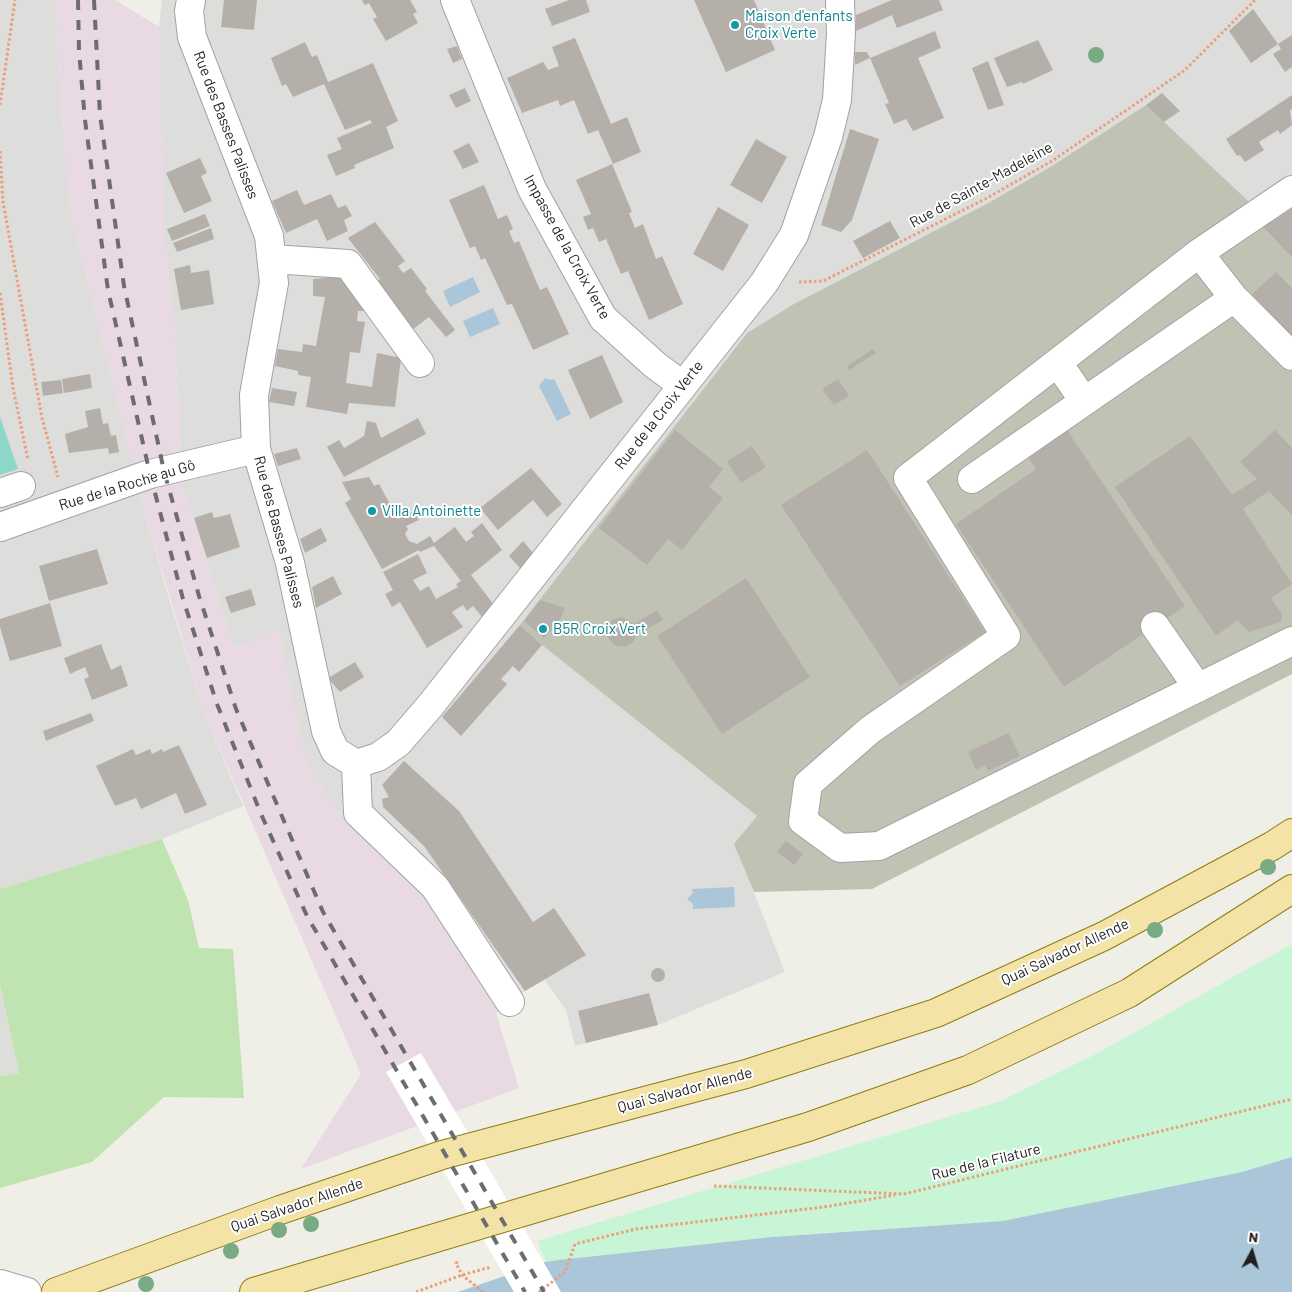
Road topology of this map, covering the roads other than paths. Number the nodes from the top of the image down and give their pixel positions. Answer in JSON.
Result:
{"nodes":[{"id":1,"x":191,"y":0,"type":"edge"},
{"id":2,"x":455,"y":0,"type":"edge"},
{"id":3,"x":840,"y":0,"type":"edge"},
{"id":4,"x":1292,"y":190,"type":"edge"},
{"id":5,"x":1200,"y":253,"type":"junction"},
{"id":6,"x":272,"y":259,"type":"junction"},
{"id":7,"x":1234,"y":298,"type":"junction"},
{"id":8,"x":1292,"y":356,"type":"edge"},
{"id":9,"x":420,"y":363,"type":"dead end"},
{"id":10,"x":1058,"y":363,"type":"junction"},
{"id":11,"x":682,"y":385,"type":"junction"},
{"id":12,"x":1084,"y":401,"type":"junction"},
{"id":13,"x":256,"y":449,"type":"junction"},
{"id":14,"x":972,"y":479,"type":"dead end"},
{"id":15,"x":0,"y":527,"type":"edge"},
{"id":16,"x":1155,"y":626,"type":"dead end"},
{"id":17,"x":1292,"y":641,"type":"edge"},
{"id":18,"x":1198,"y":688,"type":"junction"},
{"id":19,"x":356,"y":764,"type":"junction"},
{"id":20,"x":1292,"y":833,"type":"edge"},
{"id":21,"x":1292,"y":889,"type":"edge"},
{"id":22,"x":510,"y":1002,"type":"dead end"},
{"id":23,"x":0,"y":1284,"type":"edge"},
{"id":24,"x":27,"y":1292,"type":"edge"},
{"id":25,"x":56,"y":1292,"type":"edge"},
{"id":26,"x":254,"y":1292,"type":"edge"}],
"edges":[{"from":1,"to":6,"type":"street","name":"Rue des Basses Palisses"},
{"from":2,"to":11,"type":"street","name":"Impasse de la Croix Verte"},
{"from":3,"to":11,"type":"street","name":"Rue de la Croix Verte"},
{"from":4,"to":5,"type":"street"},
{"from":5,"to":7,"type":"street"},
{"from":5,"to":10,"type":"street"},
{"from":6,"to":9,"type":"street"},
{"from":6,"to":13,"type":"street","name":"Rue des Basses Palisses"},
{"from":7,"to":8,"type":"street"},
{"from":7,"to":12,"type":"street"},
{"from":10,"to":12,"type":"street"},
{"from":10,"to":18,"type":"street"},
{"from":11,"to":19,"type":"street","name":"Rue de la Croix Verte"},
{"from":12,"to":14,"type":"street"},
{"from":13,"to":15,"type":"street","name":"Rue de la Roche au Gô"},
{"from":13,"to":19,"type":"street","name":"Rue des Basses Palisses"},
{"from":16,"to":18,"type":"street"},
{"from":17,"to":18,"type":"street"},
{"from":19,"to":22,"type":"street"},
{"from":20,"to":25,"type":"main road","name":"Quai Salvador Allende"},
{"from":21,"to":26,"type":"main road"},
{"from":23,"to":24,"type":"street"}]}
